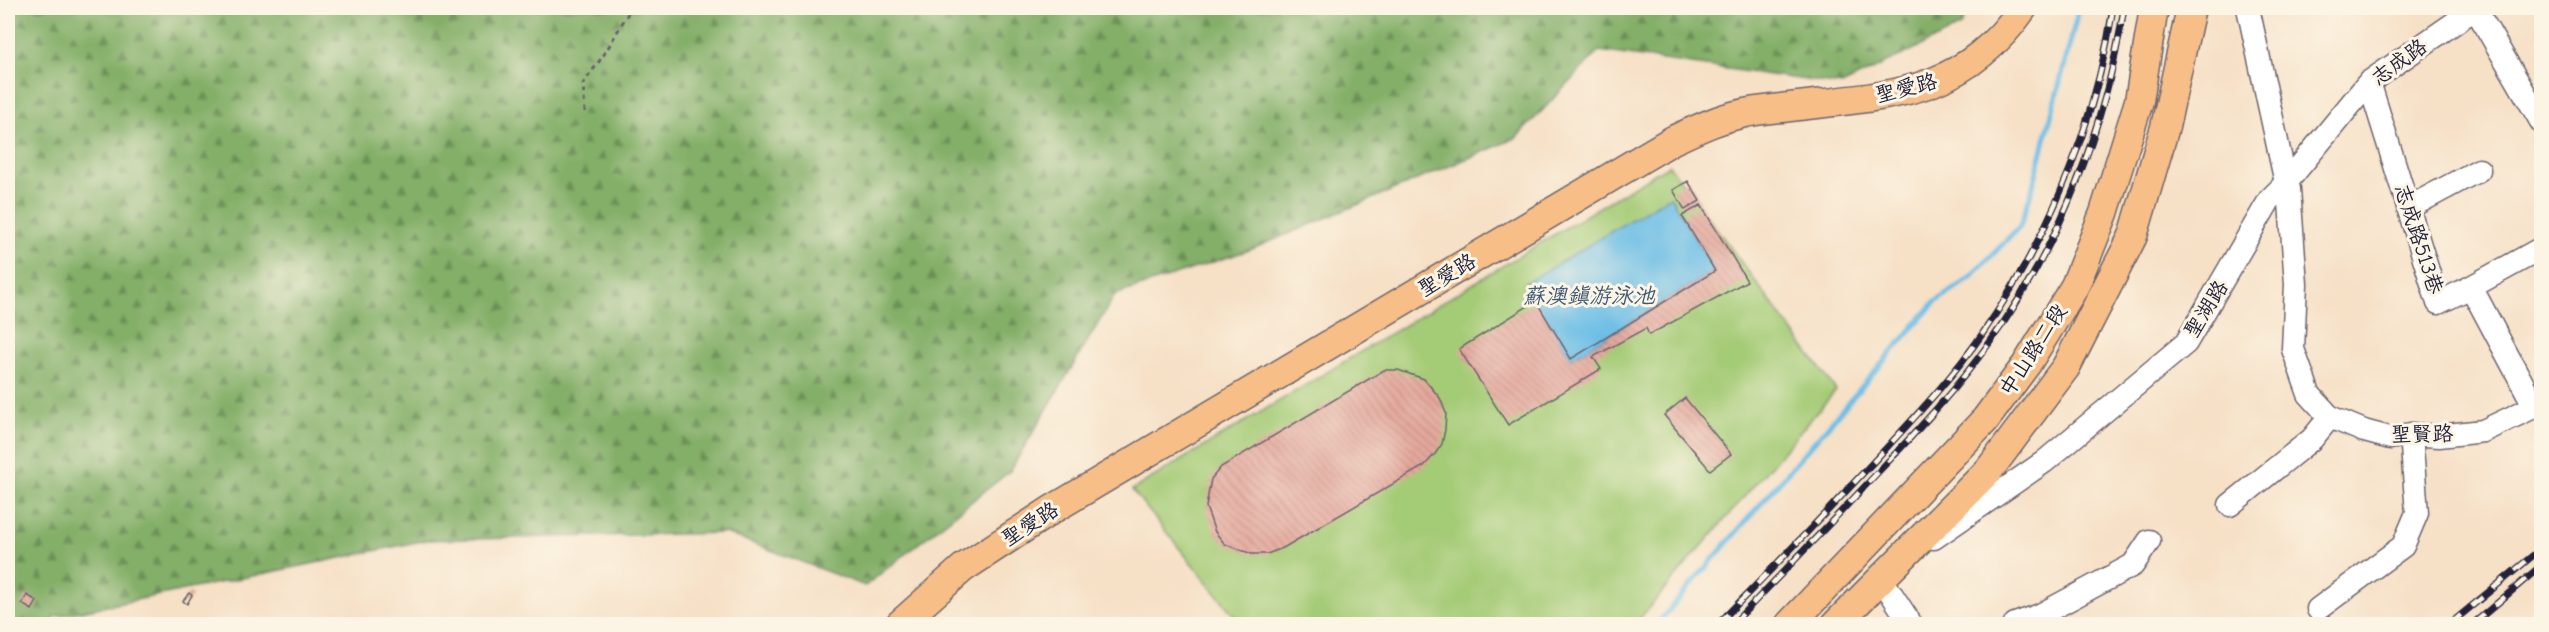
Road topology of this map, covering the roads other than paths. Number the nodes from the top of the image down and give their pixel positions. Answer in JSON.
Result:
{"nodes":[{"id":1,"x":2023,"y":8,"type":"edge"},
{"id":2,"x":2154,"y":8,"type":"edge"},
{"id":3,"x":2191,"y":8,"type":"edge"},
{"id":4,"x":2248,"y":8,"type":"edge"},
{"id":5,"x":2475,"y":8,"type":"edge"},
{"id":6,"x":2369,"y":82,"type":"junction"},
{"id":7,"x":2541,"y":123,"type":"edge"},
{"id":8,"x":2479,"y":170,"type":"dead end"},
{"id":9,"x":2286,"y":183,"type":"junction"},
{"id":10,"x":2408,"y":208,"type":"junction"},
{"id":11,"x":2541,"y":248,"type":"edge"},
{"id":12,"x":2471,"y":286,"type":"junction"},
{"id":13,"x":2538,"y":405,"type":"edge"},
{"id":14,"x":2330,"y":417,"type":"junction"},
{"id":15,"x":2411,"y":434,"type":"junction"},
{"id":16,"x":2230,"y":505,"type":"dead end"},
{"id":17,"x":2149,"y":541,"type":"dead end"},
{"id":18,"x":1890,"y":570,"type":"junction"},
{"id":19,"x":2318,"y":609,"type":"dead end"},
{"id":20,"x":900,"y":624,"type":"edge"},
{"id":21,"x":1790,"y":624,"type":"edge"},
{"id":22,"x":1836,"y":624,"type":"edge"},
{"id":23,"x":1911,"y":624,"type":"edge"},
{"id":24,"x":2015,"y":624,"type":"edge"}],
"edges":[{"from":1,"to":20,"type":"main road","name":"聖愛路"},
{"from":2,"to":21,"type":"main road","name":"中山路二段"},
{"from":3,"to":18,"type":"main road","name":"中山路二段"},
{"from":4,"to":9,"type":"street"},
{"from":5,"to":6,"type":"street","name":"志成路"},
{"from":5,"to":7,"type":"street"},
{"from":6,"to":9,"type":"street","name":"志成路"},
{"from":6,"to":10,"type":"street","name":"志成路513巷"},
{"from":8,"to":10,"type":"street"},
{"from":9,"to":14,"type":"street","name":"聖賢路"},
{"from":9,"to":18,"type":"street","name":"聖湖路"},
{"from":10,"to":12,"type":"street","name":"志成路513巷"},
{"from":11,"to":12,"type":"street"},
{"from":12,"to":13,"type":"street","name":"志成路513巷"},
{"from":13,"to":15,"type":"street","name":"聖賢路"},
{"from":14,"to":15,"type":"street","name":"聖賢路"},
{"from":14,"to":16,"type":"street"},
{"from":15,"to":19,"type":"street"},
{"from":17,"to":24,"type":"street"},
{"from":18,"to":22,"type":"main road","name":"中山路二段"},
{"from":18,"to":23,"type":"street"}]}
